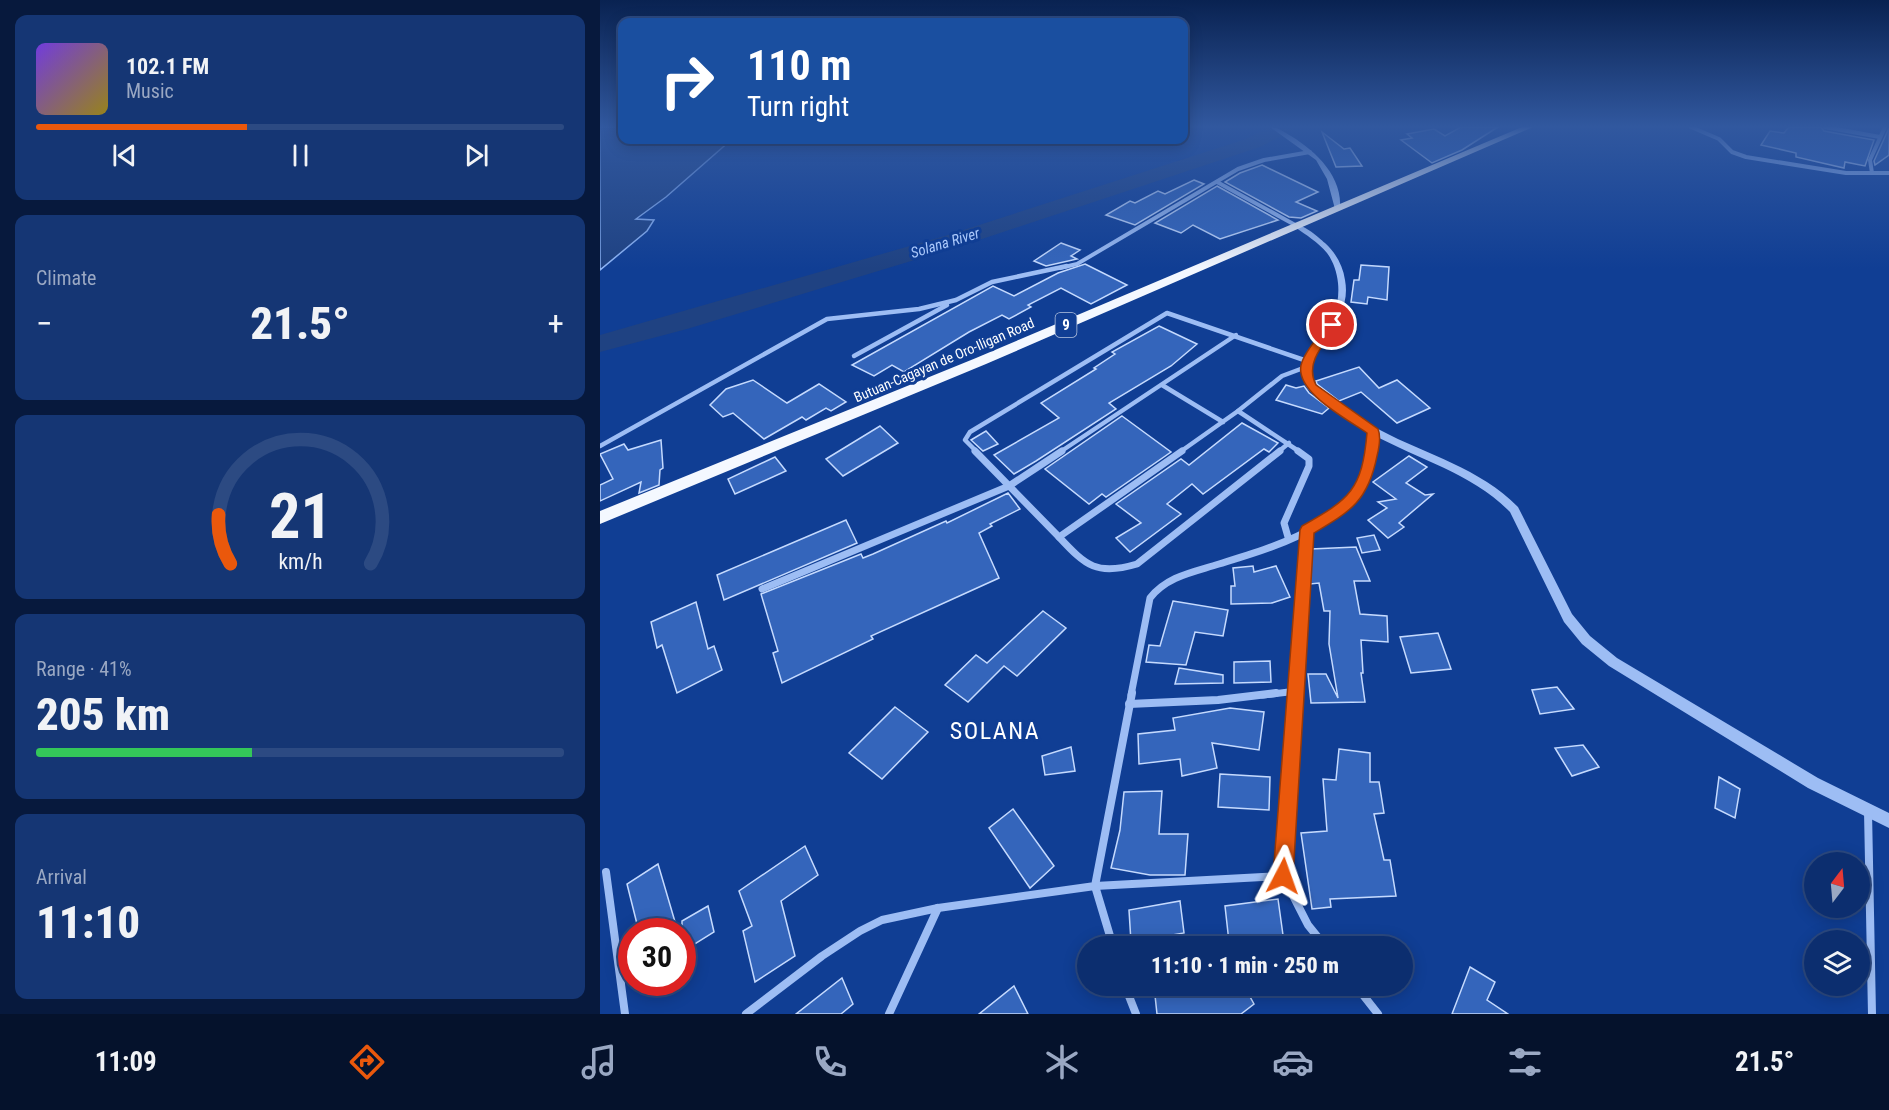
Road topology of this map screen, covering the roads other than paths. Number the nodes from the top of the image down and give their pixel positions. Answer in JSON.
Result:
{"nodes":[{"id":1,"x":1230,"y":174,"type":"edge"},
{"id":2,"x":1330,"y":174,"type":"edge"},
{"id":3,"x":1419,"y":174,"type":"edge"},
{"id":4,"x":1217,"y":183,"type":"junction"},
{"id":5,"x":1338,"y":209,"type":"junction"},
{"id":6,"x":1297,"y":226,"type":"junction"},
{"id":7,"x":956,"y":300,"type":"junction"},
{"id":8,"x":1236,"y":335,"type":"junction"},
{"id":9,"x":855,"y":356,"type":"dead end"},
{"id":10,"x":1306,"y":364,"type":"junction"},
{"id":11,"x":1162,"y":385,"type":"junction"},
{"id":12,"x":1238,"y":411,"type":"junction"},
{"id":13,"x":1223,"y":422,"type":"junction"},
{"id":14,"x":1374,"y":432,"type":"junction"},
{"id":15,"x":1289,"y":443,"type":"junction"},
{"id":16,"x":600,"y":446,"type":"edge"},
{"id":17,"x":1009,"y":486,"type":"junction"},
{"id":18,"x":600,"y":518,"type":"edge"},
{"id":19,"x":1307,"y":530,"type":"junction"},
{"id":20,"x":1059,"y":537,"type":"junction"},
{"id":21,"x":1288,"y":537,"type":"junction"},
{"id":22,"x":762,"y":589,"type":"dead end"},
{"id":23,"x":1297,"y":691,"type":"junction"},
{"id":24,"x":1129,"y":704,"type":"junction"},
{"id":25,"x":1868,"y":810,"type":"junction"},
{"id":26,"x":1889,"y":821,"type":"edge"},
{"id":27,"x":606,"y":872,"type":"dead end"},
{"id":28,"x":1283,"y":876,"type":"junction"},
{"id":29,"x":1095,"y":886,"type":"junction"},
{"id":30,"x":938,"y":908,"type":"junction"},
{"id":31,"x":1110,"y":936,"type":"edge"},
{"id":32,"x":1317,"y":936,"type":"edge"},
{"id":33,"x":1129,"y":996,"type":"edge"},
{"id":34,"x":1364,"y":996,"type":"edge"},
{"id":35,"x":625,"y":1014,"type":"edge"},
{"id":36,"x":746,"y":1014,"type":"edge"},
{"id":37,"x":890,"y":1014,"type":"edge"},
{"id":38,"x":1136,"y":1014,"type":"edge"},
{"id":39,"x":1378,"y":1014,"type":"edge"},
{"id":40,"x":1872,"y":1014,"type":"edge"}],
"edges":[{"from":1,"to":4,"type":"street"},
{"from":2,"to":5,"type":"street"},
{"from":3,"to":5,"type":"highway","name":"Butuan-Cagayan de Oro-Iligan Road","number":"9"},
{"from":4,"to":6,"type":"street"},
{"from":4,"to":7,"type":"street"},
{"from":5,"to":6,"type":"highway","name":"Butuan-Cagayan de Oro-Iligan Road","number":"9"},
{"from":6,"to":10,"type":"street"},
{"from":6,"to":18,"type":"highway","name":"Butuan-Cagayan de Oro-Iligan Road","number":"9"},
{"from":7,"to":9,"type":"street"},
{"from":7,"to":16,"type":"street"},
{"from":8,"to":10,"type":"street"},
{"from":8,"to":11,"type":"street"},
{"from":8,"to":17,"type":"street"},
{"from":10,"to":12,"type":"street"},
{"from":10,"to":14,"type":"street"},
{"from":11,"to":13,"type":"street"},
{"from":11,"to":17,"type":"street"},
{"from":12,"to":13,"type":"street"},
{"from":12,"to":15,"type":"street"},
{"from":13,"to":20,"type":"street"},
{"from":14,"to":19,"type":"street"},
{"from":14,"to":25,"type":"street"},
{"from":15,"to":20,"type":"street"},
{"from":15,"to":21,"type":"street"},
{"from":17,"to":20,"type":"street"},
{"from":17,"to":22,"type":"street"},
{"from":19,"to":21,"type":"street"},
{"from":19,"to":23,"type":"street"},
{"from":21,"to":24,"type":"street"},
{"from":23,"to":24,"type":"street"},
{"from":23,"to":28,"type":"street"},
{"from":24,"to":29,"type":"street"},
{"from":25,"to":26,"type":"street"},
{"from":25,"to":40,"type":"street"},
{"from":27,"to":35,"type":"street"},
{"from":28,"to":29,"type":"street"},
{"from":28,"to":32,"type":"street"},
{"from":29,"to":30,"type":"street"},
{"from":29,"to":31,"type":"street"},
{"from":30,"to":36,"type":"street"},
{"from":30,"to":37,"type":"street"},
{"from":33,"to":38,"type":"street"},
{"from":34,"to":39,"type":"street"}]}
